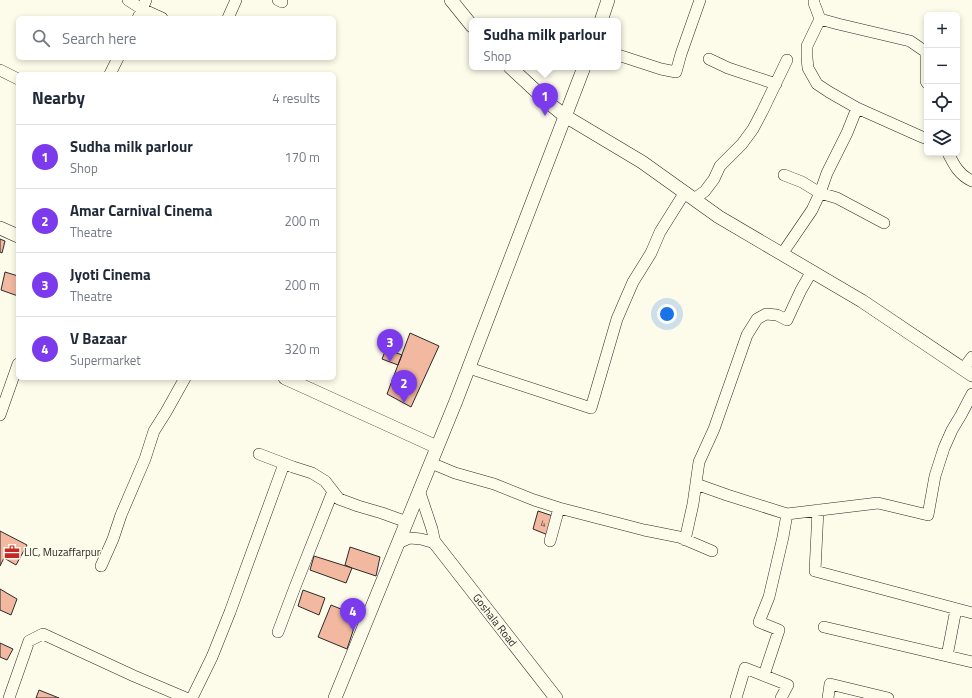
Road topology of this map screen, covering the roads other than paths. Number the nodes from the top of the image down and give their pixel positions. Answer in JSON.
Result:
{"nodes":[{"id":1,"x":128,"y":0,"type":"edge"},
{"id":2,"x":236,"y":0,"type":"edge"},
{"id":3,"x":451,"y":0,"type":"edge"},
{"id":4,"x":608,"y":0,"type":"edge"},
{"id":5,"x":700,"y":0,"type":"edge"},
{"id":6,"x":814,"y":0,"type":"edge"},
{"id":7,"x":142,"y":9,"type":"edge"},
{"id":8,"x":158,"y":16,"type":"edge"},
{"id":9,"x":229,"y":16,"type":"edge"},
{"id":10,"x":602,"y":18,"type":"edge"},
{"id":11,"x":820,"y":19,"type":"junction"},
{"id":12,"x":469,"y":22,"type":"edge"},
{"id":13,"x":924,"y":51,"type":"edge"},
{"id":14,"x":621,"y":57,"type":"edge"},
{"id":15,"x":708,"y":59,"type":"dead end"},
{"id":16,"x":117,"y":60,"type":"edge"},
{"id":17,"x":787,"y":60,"type":"dead end"},
{"id":18,"x":0,"y":70,"type":"edge"},
{"id":19,"x":513,"y":70,"type":"edge"},
{"id":20,"x":583,"y":70,"type":"edge"},
{"id":21,"x":111,"y":72,"type":"edge"},
{"id":22,"x":16,"y":78,"type":"edge"},
{"id":23,"x":776,"y":84,"type":"junction"},
{"id":24,"x":857,"y":108,"type":"junction"},
{"id":25,"x":565,"y":116,"type":"junction"},
{"id":26,"x":924,"y":138,"type":"edge"},
{"id":27,"x":950,"y":156,"type":"edge"},
{"id":28,"x":784,"y":175,"type":"dead end"},
{"id":29,"x":972,"y":181,"type":"edge"},
{"id":30,"x":820,"y":193,"type":"junction"},
{"id":31,"x":689,"y":195,"type":"junction"},
{"id":32,"x":884,"y":223,"type":"dead end"},
{"id":33,"x":0,"y":228,"type":"edge"},
{"id":34,"x":16,"y":235,"type":"edge"},
{"id":35,"x":782,"y":254,"type":"junction"},
{"id":36,"x":812,"y":271,"type":"junction"},
{"id":37,"x":972,"y":357,"type":"edge"},
{"id":38,"x":469,"y":368,"type":"junction"},
{"id":39,"x":16,"y":370,"type":"edge"},
{"id":40,"x":968,"y":372,"type":"edge"},
{"id":41,"x":184,"y":380,"type":"edge"},
{"id":42,"x":289,"y":380,"type":"edge"},
{"id":43,"x":972,"y":394,"type":"edge"},
{"id":44,"x":0,"y":415,"type":"edge"},
{"id":45,"x":437,"y":447,"type":"junction"},
{"id":46,"x":259,"y":454,"type":"dead end"},
{"id":47,"x":431,"y":463,"type":"junction"},
{"id":48,"x":284,"y":464,"type":"junction"},
{"id":49,"x":696,"y":484,"type":"junction"},
{"id":50,"x":420,"y":490,"type":"junction"},
{"id":51,"x":333,"y":491,"type":"junction"},
{"id":52,"x":559,"y":508,"type":"junction"},
{"id":53,"x":818,"y":510,"type":"junction"},
{"id":54,"x":787,"y":514,"type":"junction"},
{"id":55,"x":406,"y":522,"type":"junction"},
{"id":56,"x":685,"y":540,"type":"junction"},
{"id":57,"x":550,"y":541,"type":"dead end"},
{"id":58,"x":398,"y":543,"type":"junction"},
{"id":59,"x":435,"y":543,"type":"junction"},
{"id":60,"x":712,"y":551,"type":"dead end"},
{"id":61,"x":100,"y":566,"type":"dead end"},
{"id":62,"x":956,"y":609,"type":"junction"},
{"id":63,"x":972,"y":613,"type":"edge"},
{"id":64,"x":824,"y":627,"type":"dead end"},
{"id":65,"x":278,"y":632,"type":"dead end"},
{"id":66,"x":947,"y":656,"type":"junction"},
{"id":67,"x":972,"y":662,"type":"edge"},
{"id":68,"x":764,"y":675,"type":"junction"},
{"id":69,"x":9,"y":698,"type":"edge"},
{"id":70,"x":186,"y":698,"type":"edge"},
{"id":71,"x":192,"y":698,"type":"edge"},
{"id":72,"x":335,"y":698,"type":"edge"},
{"id":73,"x":556,"y":698,"type":"edge"},
{"id":74,"x":736,"y":698,"type":"edge"},
{"id":75,"x":782,"y":698,"type":"edge"},
{"id":76,"x":828,"y":698,"type":"edge"},
{"id":77,"x":888,"y":698,"type":"edge"}],
"edges":[{"from":1,"to":7,"type":"street"},
{"from":2,"to":9,"type":"street"},
{"from":3,"to":12,"type":"main road"},
{"from":4,"to":10,"type":"main road"},
{"from":5,"to":14,"type":"street"},
{"from":6,"to":11,"type":"street"},
{"from":7,"to":8,"type":"street"},
{"from":11,"to":13,"type":"street"},
{"from":11,"to":24,"type":"street"},
{"from":15,"to":23,"type":"street"},
{"from":16,"to":21,"type":"street"},
{"from":17,"to":23,"type":"street"},
{"from":18,"to":22,"type":"street"},
{"from":19,"to":25,"type":"main road"},
{"from":20,"to":25,"type":"main road"},
{"from":23,"to":31,"type":"street"},
{"from":24,"to":26,"type":"street"},
{"from":24,"to":30,"type":"street"},
{"from":25,"to":31,"type":"main road"},
{"from":25,"to":38,"type":"main road"},
{"from":27,"to":29,"type":"street"},
{"from":28,"to":30,"type":"street"},
{"from":30,"to":32,"type":"street"},
{"from":30,"to":35,"type":"street"},
{"from":31,"to":35,"type":"main road"},
{"from":31,"to":38,"type":"street"},
{"from":33,"to":34,"type":"main road"},
{"from":35,"to":36,"type":"main road"},
{"from":36,"to":40,"type":"main road"},
{"from":36,"to":49,"type":"street"},
{"from":37,"to":40,"type":"street"},
{"from":38,"to":45,"type":"main road"},
{"from":39,"to":44,"type":"street"},
{"from":41,"to":61,"type":"street"},
{"from":42,"to":45,"type":"main road"},
{"from":43,"to":53,"type":"street"},
{"from":45,"to":47,"type":"main road"},
{"from":46,"to":48,"type":"street"},
{"from":47,"to":50,"type":"main road"},
{"from":47,"to":52,"type":"street"},
{"from":48,"to":51,"type":"street"},
{"from":48,"to":71,"type":"street"},
{"from":49,"to":54,"type":"street"},
{"from":49,"to":56,"type":"street"},
{"from":50,"to":55,"type":"main road"},
{"from":50,"to":59,"type":"street"},
{"from":51,"to":55,"type":"street"},
{"from":51,"to":65,"type":"street"},
{"from":52,"to":56,"type":"street"},
{"from":52,"to":57,"type":"street"},
{"from":53,"to":54,"type":"street"},
{"from":53,"to":62,"type":"street"},
{"from":54,"to":68,"type":"street"},
{"from":55,"to":58,"type":"main road"},
{"from":56,"to":60,"type":"street"},
{"from":58,"to":59,"type":"street"},
{"from":58,"to":72,"type":"main road"},
{"from":59,"to":73,"type":"main road","name":"Goshala Road"},
{"from":62,"to":63,"type":"street"},
{"from":62,"to":66,"type":"street"},
{"from":64,"to":66,"type":"street"},
{"from":66,"to":67,"type":"street"},
{"from":68,"to":74,"type":"street"},
{"from":68,"to":75,"type":"street"},
{"from":69,"to":70,"type":"street"},
{"from":76,"to":77,"type":"street"}]}
